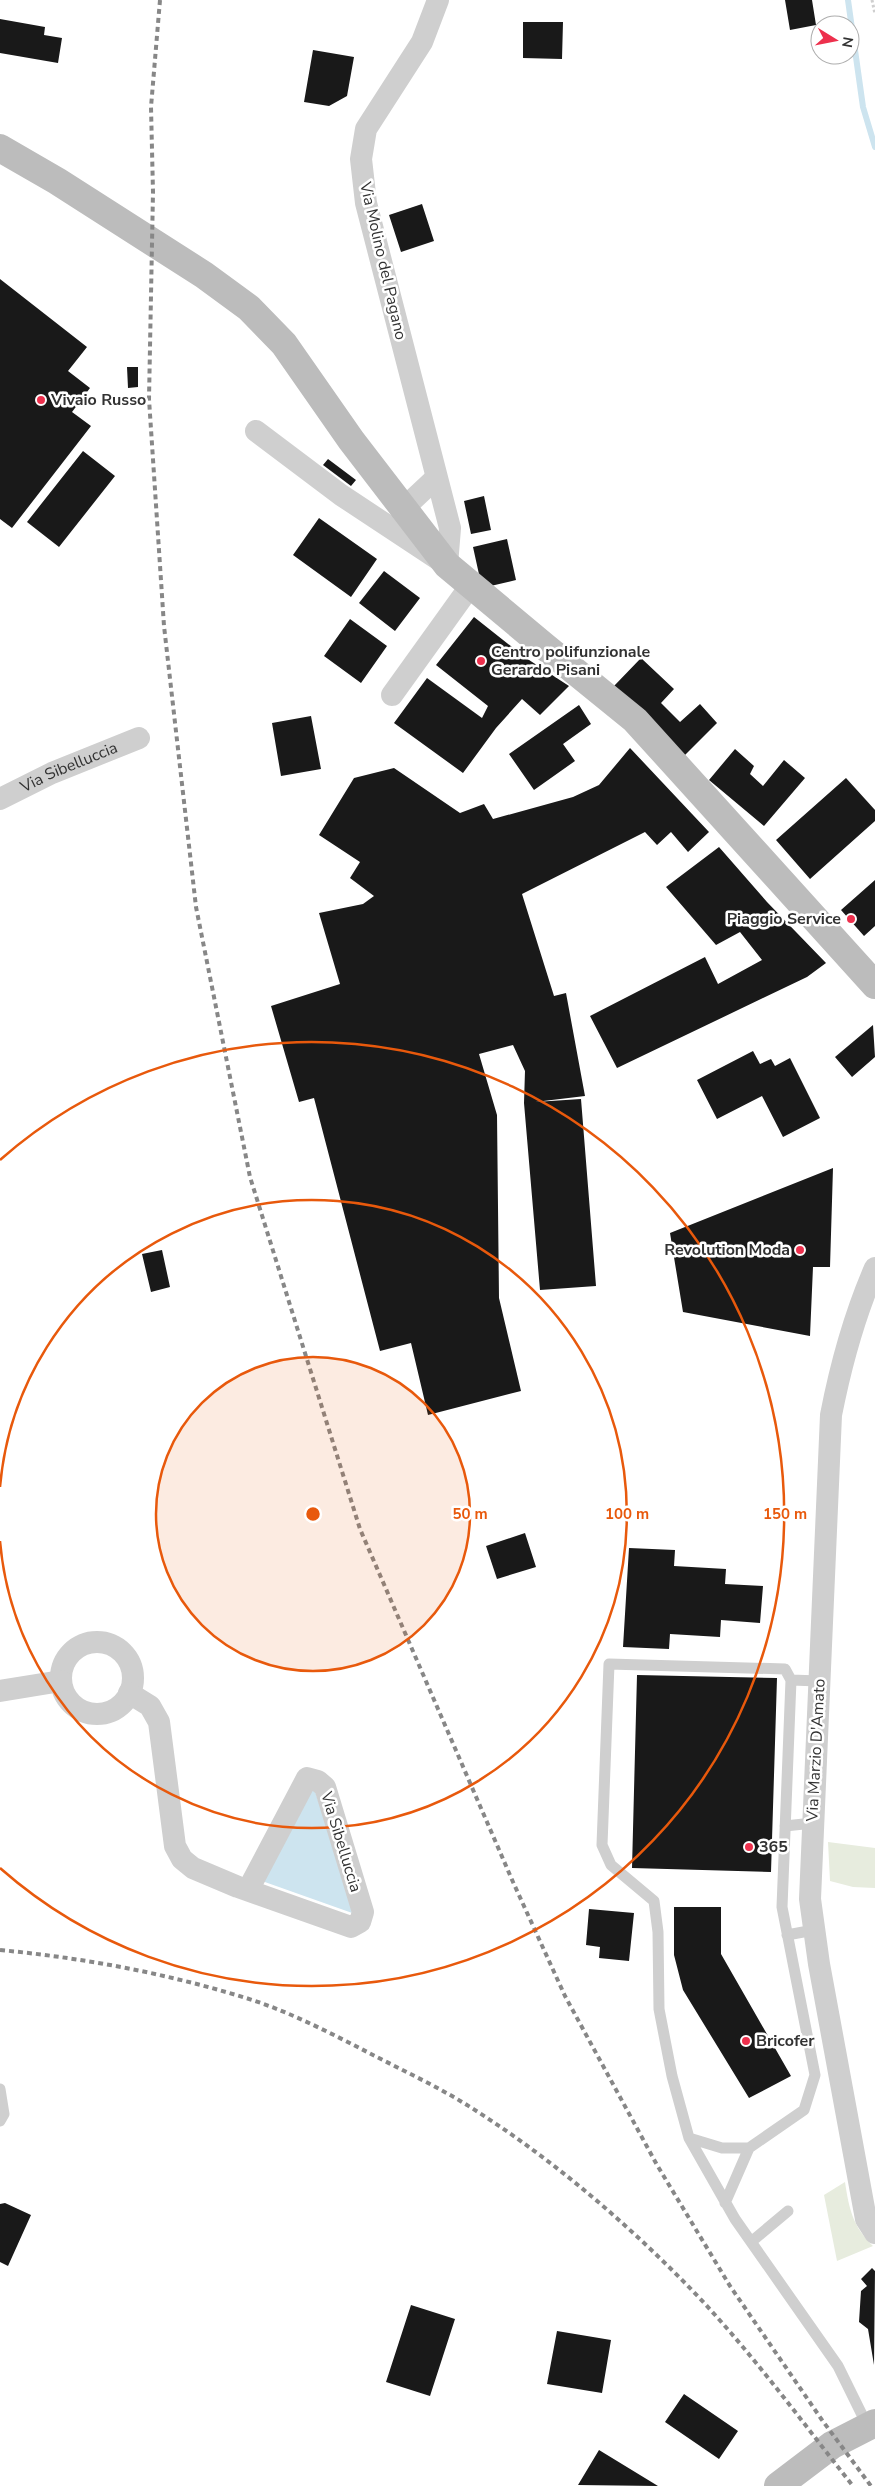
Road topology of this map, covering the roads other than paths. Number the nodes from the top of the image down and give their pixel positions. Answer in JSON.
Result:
{"nodes":[{"id":1,"x":438,"y":0,"type":"edge"},
{"id":2,"x":0,"y":148,"type":"edge"},
{"id":3,"x":256,"y":431,"type":"dead end"},
{"id":4,"x":436,"y":478,"type":"junction"},
{"id":5,"x":404,"y":508,"type":"junction"},
{"id":6,"x":447,"y":565,"type":"junction"},
{"id":7,"x":471,"y":585,"type":"junction"},
{"id":8,"x":392,"y":695,"type":"dead end"},
{"id":9,"x":139,"y":738,"type":"dead end"},
{"id":10,"x":0,"y":799,"type":"edge"},
{"id":11,"x":875,"y":985,"type":"edge"},
{"id":12,"x":875,"y":1268,"type":"edge"},
{"id":13,"x":791,"y":1680,"type":"junction"},
{"id":14,"x":61,"y":1681,"type":"junction"},
{"id":15,"x":819,"y":1681,"type":"junction"},
{"id":16,"x":0,"y":1691,"type":"edge"},
{"id":17,"x":129,"y":1693,"type":"junction"},
{"id":18,"x":813,"y":1823,"type":"junction"},
{"id":19,"x":785,"y":1826,"type":"junction"},
{"id":20,"x":248,"y":1890,"type":"junction"},
{"id":21,"x":814,"y":1930,"type":"junction"},
{"id":22,"x":787,"y":1935,"type":"junction"},
{"id":23,"x":816,"y":2015,"type":"junction"},
{"id":24,"x":0,"y":2089,"type":"edge"},
{"id":25,"x":0,"y":2121,"type":"edge"},
{"id":26,"x":689,"y":2138,"type":"junction"},
{"id":27,"x":749,"y":2148,"type":"junction"},
{"id":28,"x":725,"y":2203,"type":"junction"},
{"id":29,"x":788,"y":2211,"type":"dead end"},
{"id":30,"x":875,"y":2233,"type":"edge"},
{"id":31,"x":751,"y":2242,"type":"junction"},
{"id":32,"x":871,"y":2425,"type":"edge"},
{"id":33,"x":778,"y":2486,"type":"edge"}],
"edges":[{"from":1,"to":4,"type":"street","name":"Via Molino del Pagano"},
{"from":2,"to":5,"type":"main road"},
{"from":3,"to":6,"type":"street"},
{"from":4,"to":5,"type":"street"},
{"from":4,"to":6,"type":"street","name":"Via Molino del Pagano"},
{"from":5,"to":6,"type":"main road"},
{"from":6,"to":7,"type":"main road"},
{"from":7,"to":8,"type":"street"},
{"from":7,"to":11,"type":"main road"},
{"from":9,"to":10,"type":"street","name":"Via Sibelluccia"},
{"from":12,"to":15,"type":"street","name":"Via Marzio D'Amato"},
{"from":13,"to":15,"type":"lane"},
{"from":13,"to":19,"type":"lane"},
{"from":13,"to":26,"type":"lane"},
{"from":14,"to":16,"type":"street"},
{"from":14,"to":17,"type":"street"},
{"from":14,"to":17,"type":"street"},
{"from":15,"to":18,"type":"street","name":"Via Marzio D'Amato"},
{"from":17,"to":20,"type":"street","name":"Via Sibelluccia"},
{"from":18,"to":19,"type":"lane"},
{"from":18,"to":21,"type":"street","name":"Via Marzio D'Amato"},
{"from":19,"to":22,"type":"lane"},
{"from":20,"to":20,"type":"street","name":"Via Sibelluccia"},
{"from":21,"to":22,"type":"lane"},
{"from":21,"to":23,"type":"street","name":"Via Marzio D'Amato"},
{"from":22,"to":23,"type":"lane"},
{"from":23,"to":27,"type":"lane"},
{"from":23,"to":30,"type":"street","name":"Via Marzio D'Amato"},
{"from":24,"to":25,"type":"lane"},
{"from":26,"to":27,"type":"lane"},
{"from":26,"to":28,"type":"lane"},
{"from":27,"to":28,"type":"lane"},
{"from":28,"to":31,"type":"lane"},
{"from":29,"to":31,"type":"lane"},
{"from":31,"to":32,"type":"lane"},
{"from":32,"to":33,"type":"main road"}]}
